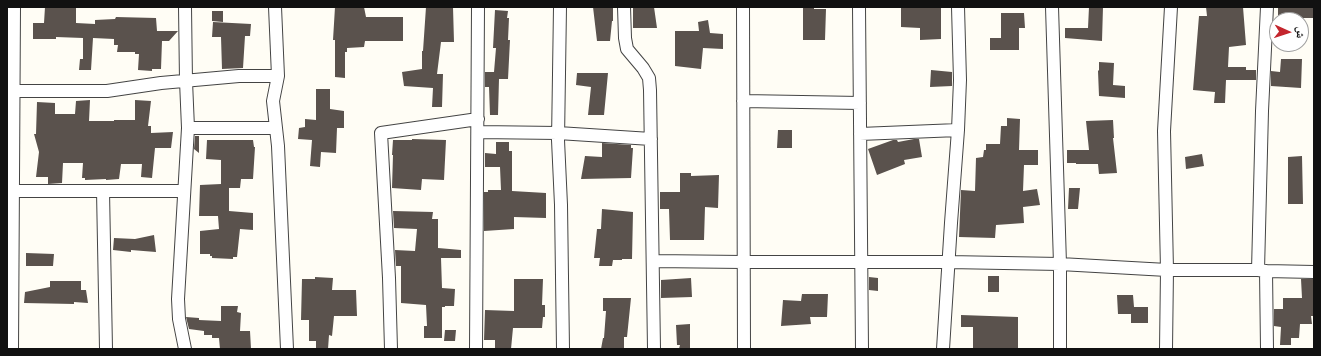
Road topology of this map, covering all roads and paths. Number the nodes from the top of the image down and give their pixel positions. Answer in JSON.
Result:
{"nodes":[{"id":1,"x":14,"y":7,"type":"edge"},
{"id":2,"x":185,"y":7,"type":"edge"},
{"id":3,"x":275,"y":7,"type":"edge"},
{"id":4,"x":478,"y":7,"type":"edge"},
{"id":5,"x":560,"y":7,"type":"edge"},
{"id":6,"x":624,"y":7,"type":"edge"},
{"id":7,"x":743,"y":7,"type":"edge"},
{"id":8,"x":859,"y":7,"type":"edge"},
{"id":9,"x":958,"y":7,"type":"edge"},
{"id":10,"x":1052,"y":7,"type":"edge"},
{"id":11,"x":1171,"y":7,"type":"edge"},
{"id":12,"x":1267,"y":7,"type":"edge"},
{"id":13,"x":278,"y":76,"type":"junction"},
{"id":14,"x":186,"y":81,"type":"junction"},
{"id":15,"x":13,"y":92,"type":"junction"},
{"id":16,"x":743,"y":101,"type":"junction"},
{"id":17,"x":860,"y":103,"type":"junction"},
{"id":18,"x":10,"y":108,"type":"edge"},
{"id":19,"x":478,"y":120,"type":"junction"},
{"id":20,"x":188,"y":128,"type":"junction"},
{"id":21,"x":276,"y":128,"type":"junction"},
{"id":22,"x":958,"y":130,"type":"junction"},
{"id":23,"x":478,"y":132,"type":"junction"},
{"id":24,"x":558,"y":133,"type":"junction"},
{"id":25,"x":860,"y":134,"type":"junction"},
{"id":26,"x":651,"y":139,"type":"junction"},
{"id":27,"x":13,"y":191,"type":"junction"},
{"id":28,"x":103,"y":191,"type":"junction"},
{"id":29,"x":184,"y":191,"type":"junction"},
{"id":30,"x":10,"y":213,"type":"edge"},
{"id":31,"x":653,"y":261,"type":"junction"},
{"id":32,"x":743,"y":262,"type":"junction"},
{"id":33,"x":860,"y":262,"type":"junction"},
{"id":34,"x":948,"y":262,"type":"junction"},
{"id":35,"x":1060,"y":264,"type":"junction"},
{"id":36,"x":1167,"y":270,"type":"junction"},
{"id":37,"x":1262,"y":270,"type":"junction"},
{"id":38,"x":1314,"y":272,"type":"edge"},
{"id":39,"x":12,"y":349,"type":"edge"},
{"id":40,"x":106,"y":349,"type":"edge"},
{"id":41,"x":185,"y":349,"type":"edge"},
{"id":42,"x":287,"y":349,"type":"edge"},
{"id":43,"x":391,"y":349,"type":"edge"},
{"id":44,"x":476,"y":349,"type":"edge"},
{"id":45,"x":564,"y":349,"type":"edge"},
{"id":46,"x":654,"y":349,"type":"edge"},
{"id":47,"x":744,"y":349,"type":"edge"},
{"id":48,"x":862,"y":349,"type":"edge"},
{"id":49,"x":943,"y":349,"type":"edge"},
{"id":50,"x":1060,"y":349,"type":"edge"},
{"id":51,"x":1166,"y":349,"type":"edge"},
{"id":52,"x":1266,"y":349,"type":"edge"}],
"edges":[{"from":1,"to":15,"type":"street"},
{"from":2,"to":14,"type":"street"},
{"from":3,"to":13,"type":"street"},
{"from":4,"to":19,"type":"street"},
{"from":5,"to":24,"type":"street"},
{"from":6,"to":26,"type":"street"},
{"from":7,"to":16,"type":"street"},
{"from":8,"to":17,"type":"street"},
{"from":9,"to":22,"type":"street"},
{"from":10,"to":35,"type":"street"},
{"from":11,"to":36,"type":"street"},
{"from":12,"to":37,"type":"street"},
{"from":13,"to":14,"type":"street"},
{"from":13,"to":21,"type":"street"},
{"from":14,"to":15,"type":"street"},
{"from":14,"to":20,"type":"street"},
{"from":15,"to":18,"type":"street"},
{"from":16,"to":17,"type":"street"},
{"from":16,"to":32,"type":"street"},
{"from":17,"to":25,"type":"street"},
{"from":18,"to":27,"type":"street"},
{"from":19,"to":23,"type":"street"},
{"from":19,"to":43,"type":"street"},
{"from":20,"to":21,"type":"street"},
{"from":20,"to":29,"type":"street"},
{"from":21,"to":42,"type":"street"},
{"from":22,"to":25,"type":"street"},
{"from":22,"to":34,"type":"street"},
{"from":23,"to":24,"type":"street"},
{"from":23,"to":44,"type":"street"},
{"from":24,"to":26,"type":"street"},
{"from":24,"to":45,"type":"street"},
{"from":25,"to":33,"type":"street"},
{"from":26,"to":31,"type":"street"},
{"from":27,"to":28,"type":"street"},
{"from":27,"to":30,"type":"street"},
{"from":28,"to":29,"type":"street"},
{"from":28,"to":40,"type":"street"},
{"from":29,"to":41,"type":"street"},
{"from":30,"to":39,"type":"street"},
{"from":31,"to":32,"type":"street"},
{"from":31,"to":46,"type":"street"},
{"from":32,"to":33,"type":"street"},
{"from":32,"to":47,"type":"street"},
{"from":33,"to":34,"type":"street"},
{"from":33,"to":48,"type":"street"},
{"from":34,"to":35,"type":"street"},
{"from":34,"to":49,"type":"street"},
{"from":35,"to":36,"type":"street"},
{"from":35,"to":50,"type":"street"},
{"from":36,"to":37,"type":"street"},
{"from":36,"to":51,"type":"street"},
{"from":37,"to":38,"type":"street"},
{"from":37,"to":52,"type":"street"}]}
